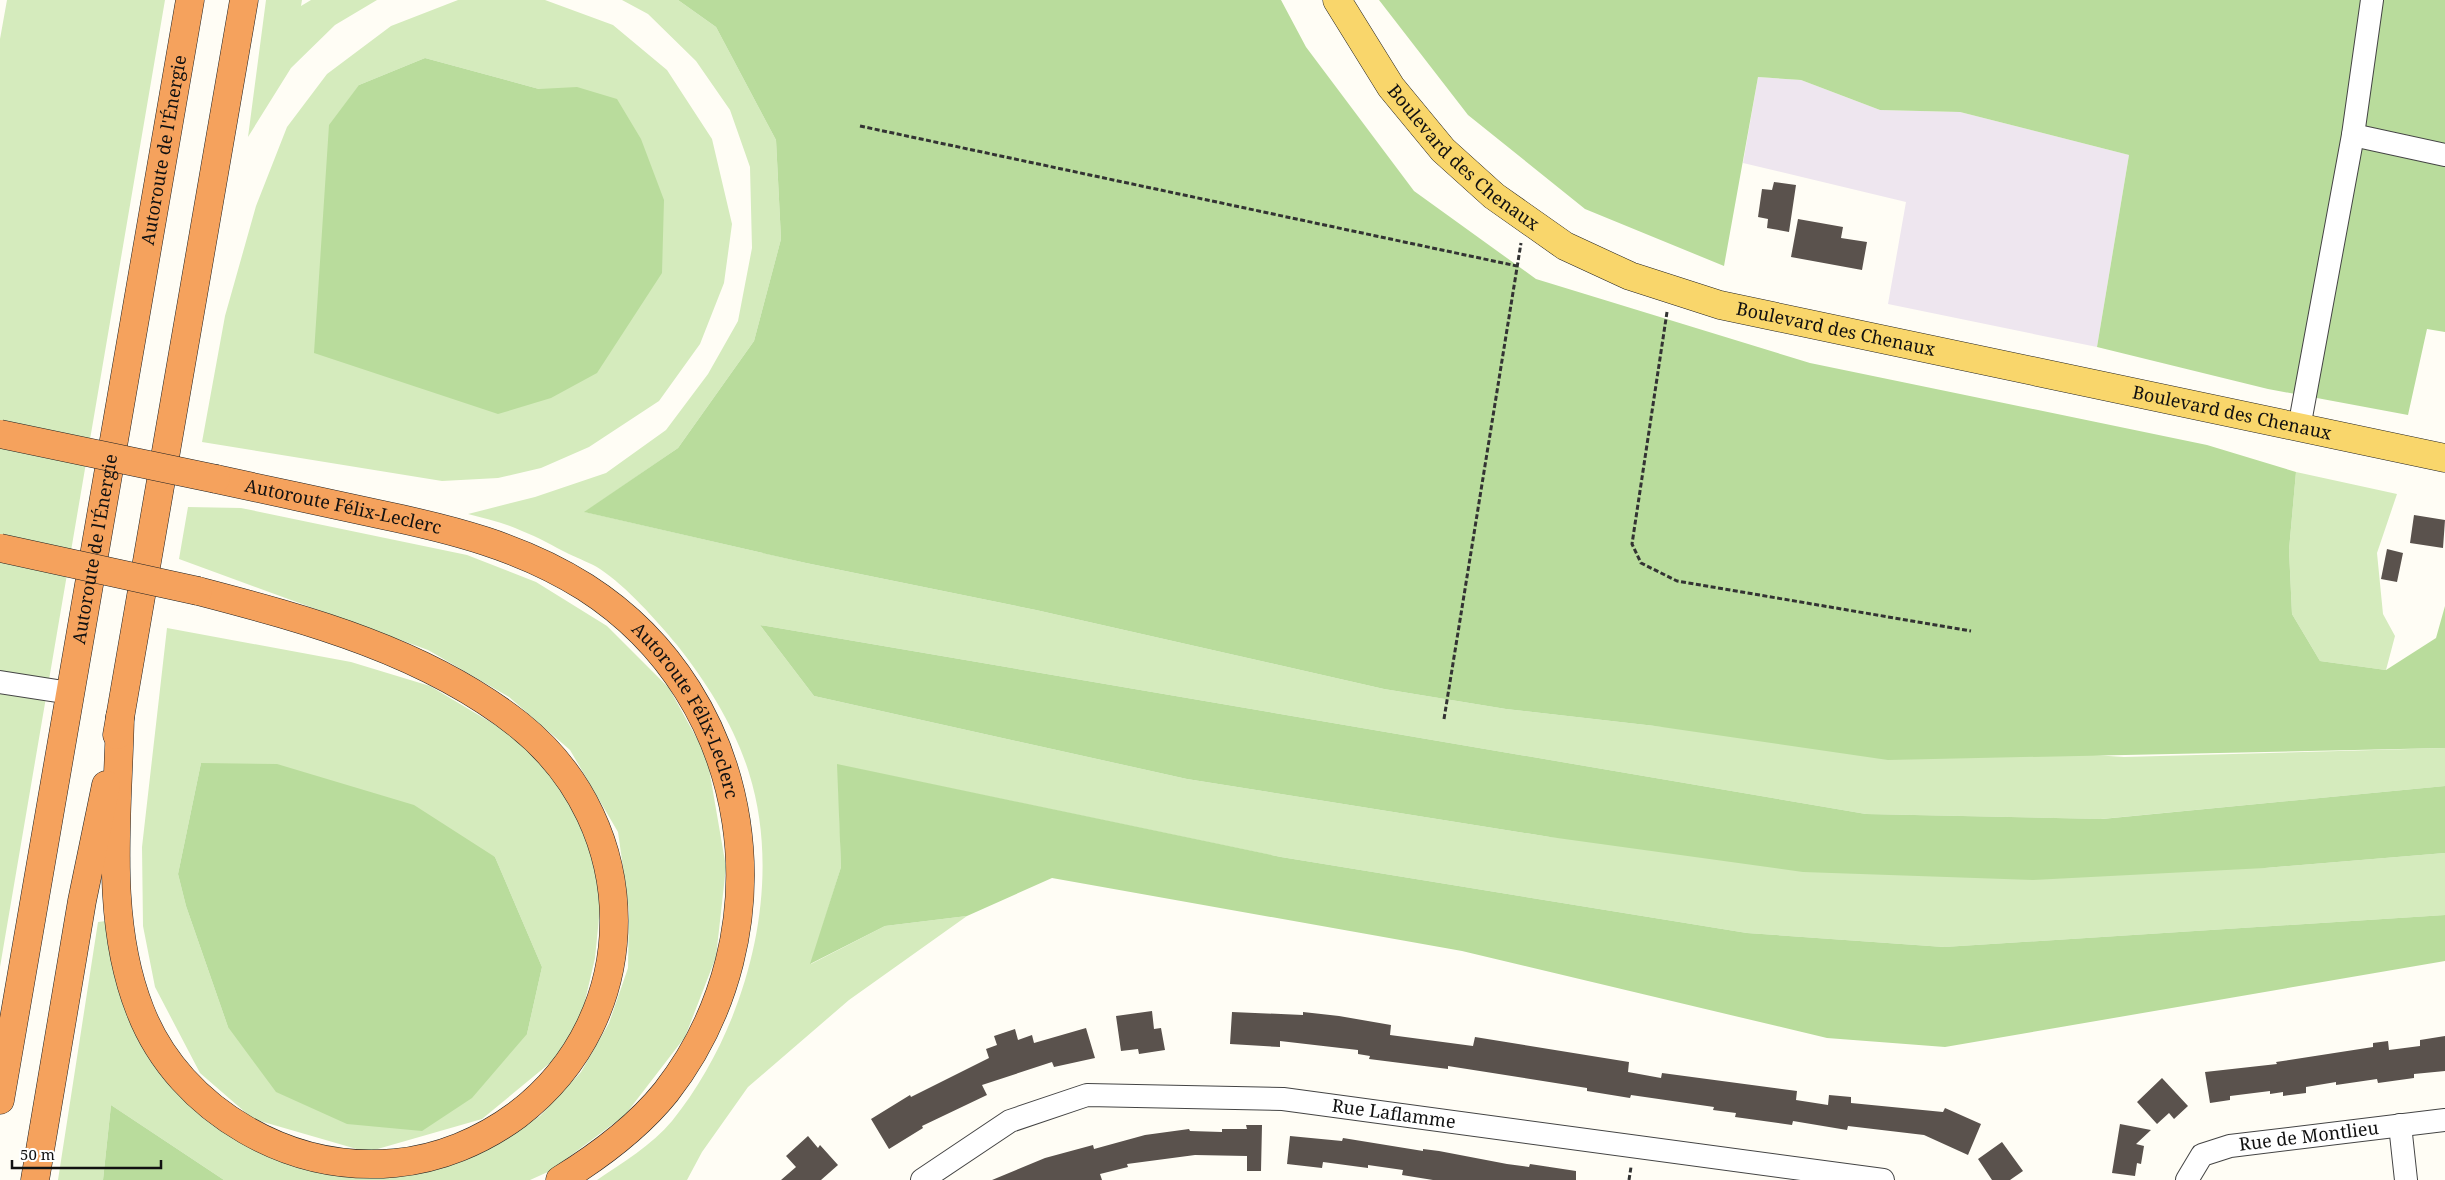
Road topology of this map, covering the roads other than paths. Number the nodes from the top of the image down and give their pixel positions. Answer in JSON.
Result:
{"nodes":[{"id":1,"x":190,"y":0,"type":"edge"},
{"id":2,"x":244,"y":0,"type":"edge"},
{"id":3,"x":1337,"y":0,"type":"edge"},
{"id":4,"x":2372,"y":0,"type":"edge"},
{"id":5,"x":2352,"y":135,"type":"junction"},
{"id":6,"x":2445,"y":155,"type":"edge"},
{"id":7,"x":2299,"y":428,"type":"junction"},
{"id":8,"x":0,"y":434,"type":"edge"},
{"id":9,"x":2445,"y":458,"type":"edge"},
{"id":10,"x":0,"y":548,"type":"edge"},
{"id":11,"x":0,"y":682,"type":"edge"},
{"id":12,"x":70,"y":693,"type":"junction"},
{"id":13,"x":120,"y":717,"type":"junction"},
{"id":14,"x":0,"y":1100,"type":"edge"},
{"id":15,"x":2445,"y":1120,"type":"edge"},
{"id":16,"x":2400,"y":1125,"type":"junction"},
{"id":17,"x":35,"y":1180,"type":"edge"},
{"id":18,"x":560,"y":1180,"type":"edge"},
{"id":19,"x":922,"y":1180,"type":"edge"},
{"id":20,"x":1883,"y":1180,"type":"edge"},
{"id":21,"x":2187,"y":1180,"type":"edge"},
{"id":22,"x":2406,"y":1180,"type":"edge"}],
"edges":[{"from":1,"to":12,"type":"highway","name":"Autoroute de l'Énergie"},
{"from":2,"to":13,"type":"highway"},
{"from":3,"to":7,"type":"main road","name":"Boulevard des Chenaux"},
{"from":4,"to":5,"type":"street"},
{"from":5,"to":6,"type":"street"},
{"from":5,"to":7,"type":"street"},
{"from":7,"to":9,"type":"main road","name":"Boulevard des Chenaux"},
{"from":8,"to":18,"type":"highway","name":"Autoroute Félix-Leclerc","bridge":true},
{"from":10,"to":13,"type":"highway","bridge":true},
{"from":11,"to":12,"type":"street"},
{"from":12,"to":14,"type":"highway","name":"Autoroute de l'Énergie"},
{"from":13,"to":17,"type":"highway"},
{"from":15,"to":16,"type":"street","name":"Rue de Montlieu"},
{"from":16,"to":21,"type":"street","name":"Rue de Montlieu"},
{"from":16,"to":22,"type":"street"},
{"from":19,"to":20,"type":"street","name":"Rue Laflamme"}]}
